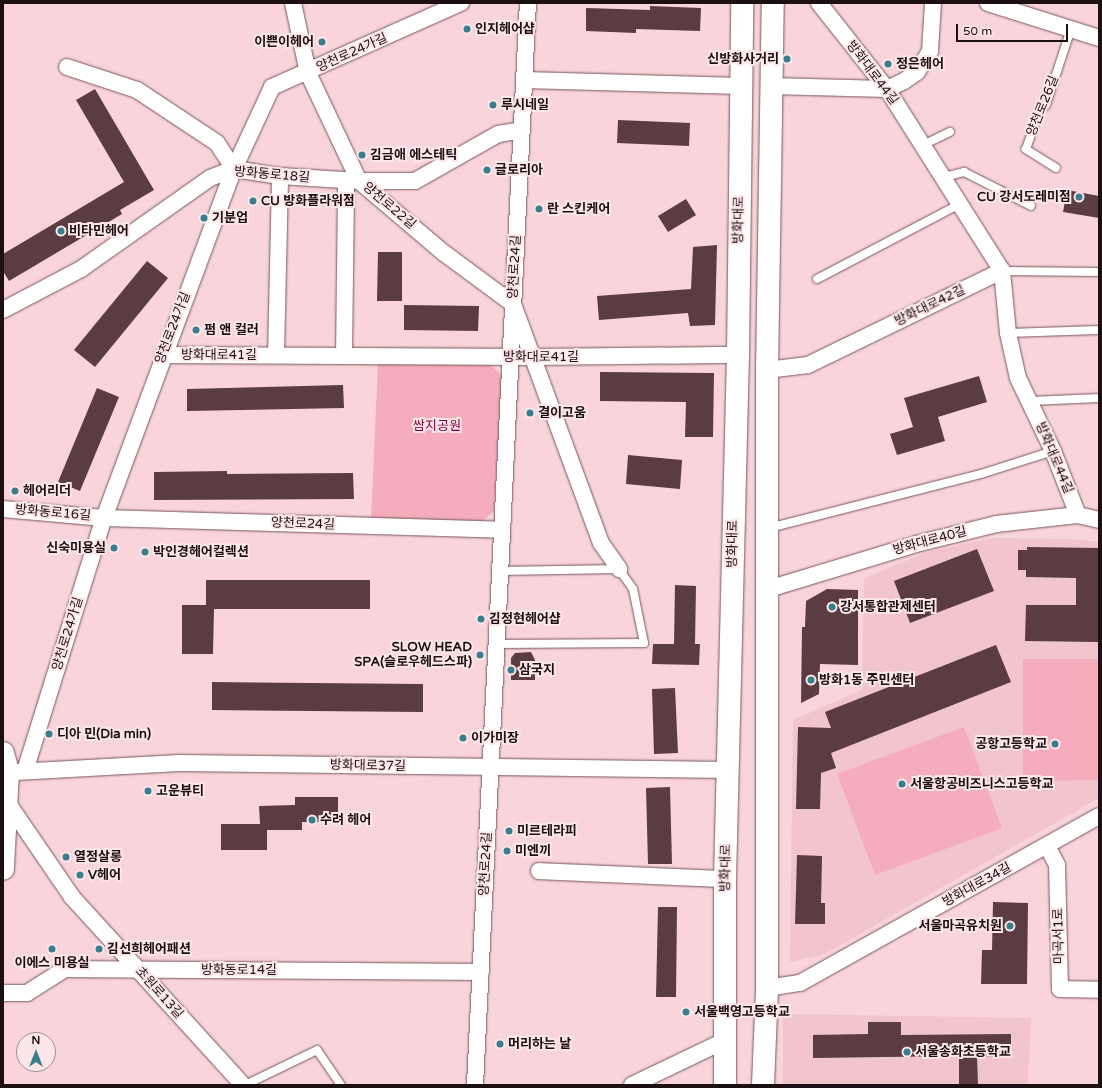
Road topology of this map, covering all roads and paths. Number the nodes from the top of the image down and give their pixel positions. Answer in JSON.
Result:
{"nodes":[{"id":1,"x":293,"y":3,"type":"edge"},
{"id":2,"x":461,"y":3,"type":"edge"},
{"id":3,"x":528,"y":3,"type":"edge"},
{"id":4,"x":742,"y":3,"type":"edge"},
{"id":5,"x":773,"y":3,"type":"edge"},
{"id":6,"x":819,"y":3,"type":"edge"},
{"id":7,"x":933,"y":3,"type":"edge"},
{"id":8,"x":988,"y":3,"type":"edge"},
{"id":9,"x":1071,"y":29,"type":"junction"},
{"id":10,"x":1099,"y":38,"type":"edge"},
{"id":11,"x":67,"y":67,"type":"dead end"},
{"id":12,"x":308,"y":72,"type":"junction"},
{"id":13,"x":524,"y":80,"type":"junction"},
{"id":14,"x":741,"y":86,"type":"junction"},
{"id":15,"x":770,"y":86,"type":"junction"},
{"id":16,"x":887,"y":89,"type":"junction"},
{"id":17,"x":522,"y":130,"type":"junction"},
{"id":18,"x":950,"y":132,"type":"dead end"},
{"id":19,"x":923,"y":145,"type":"junction"},
{"id":20,"x":1056,"y":168,"type":"dead end"},
{"id":21,"x":234,"y":169,"type":"junction"},
{"id":22,"x":280,"y":176,"type":"junction"},
{"id":23,"x":944,"y":176,"type":"junction"},
{"id":24,"x":353,"y":181,"type":"junction"},
{"id":25,"x":958,"y":205,"type":"junction"},
{"id":26,"x":1031,"y":206,"type":"dead end"},
{"id":27,"x":1002,"y":271,"type":"junction"},
{"id":28,"x":1099,"y":272,"type":"edge"},
{"id":29,"x":817,"y":279,"type":"dead end"},
{"id":30,"x":513,"y":304,"type":"junction"},
{"id":31,"x":3,"y":310,"type":"edge"},
{"id":32,"x":1099,"y":330,"type":"edge"},
{"id":33,"x":1008,"y":333,"type":"junction"},
{"id":34,"x":163,"y":355,"type":"junction"},
{"id":35,"x":276,"y":355,"type":"junction"},
{"id":36,"x":738,"y":355,"type":"junction"},
{"id":37,"x":344,"y":356,"type":"junction"},
{"id":38,"x":510,"y":357,"type":"junction"},
{"id":39,"x":534,"y":358,"type":"junction"},
{"id":40,"x":767,"y":370,"type":"junction"},
{"id":41,"x":1099,"y":398,"type":"edge"},
{"id":42,"x":1030,"y":401,"type":"junction"},
{"id":43,"x":1052,"y":450,"type":"junction"},
{"id":44,"x":3,"y":509,"type":"edge"},
{"id":45,"x":1078,"y":515,"type":"junction"},
{"id":46,"x":104,"y":518,"type":"junction"},
{"id":47,"x":1099,"y":520,"type":"edge"},
{"id":48,"x":768,"y":528,"type":"junction"},
{"id":49,"x":502,"y":530,"type":"junction"},
{"id":50,"x":619,"y":569,"type":"junction"},
{"id":51,"x":500,"y":571,"type":"junction"},
{"id":52,"x":766,"y":590,"type":"junction"},
{"id":53,"x":497,"y":644,"type":"junction"},
{"id":54,"x":12,"y":765,"type":"edge"},
{"id":55,"x":491,"y":769,"type":"junction"},
{"id":56,"x":728,"y":770,"type":"junction"},
{"id":57,"x":5,"y":803,"type":"edge"},
{"id":58,"x":1099,"y":816,"type":"edge"},
{"id":59,"x":1047,"y":846,"type":"junction"},
{"id":60,"x":3,"y":869,"type":"edge"},
{"id":61,"x":540,"y":871,"type":"dead end"},
{"id":62,"x":725,"y":879,"type":"junction"},
{"id":63,"x":137,"y":969,"type":"junction"},
{"id":64,"x":481,"y":972,"type":"junction"},
{"id":65,"x":767,"y":988,"type":"junction"},
{"id":66,"x":1099,"y":990,"type":"edge"},
{"id":67,"x":3,"y":993,"type":"edge"},
{"id":68,"x":726,"y":1040,"type":"junction"},
{"id":69,"x":652,"y":1080,"type":"edge"},
{"id":70,"x":244,"y":1085,"type":"edge"},
{"id":71,"x":341,"y":1085,"type":"edge"},
{"id":72,"x":475,"y":1085,"type":"edge"},
{"id":73,"x":632,"y":1085,"type":"edge"},
{"id":74,"x":725,"y":1085,"type":"edge"},
{"id":75,"x":764,"y":1085,"type":"edge"}],
"edges":[{"from":1,"to":12,"type":"street","name":"양천로22길"},
{"from":2,"to":12,"type":"street","name":"양천로24가길"},
{"from":3,"to":13,"type":"street","name":"양천로24길"},
{"from":4,"to":14,"type":"main road","name":"방화대로"},
{"from":5,"to":15,"type":"main road"},
{"from":6,"to":16,"type":"street","name":"방화대로44길"},
{"from":7,"to":16,"type":"street"},
{"from":8,"to":9,"type":"street"},
{"from":9,"to":10,"type":"street"},
{"from":9,"to":20,"type":"lane","name":"양천로26길"},
{"from":11,"to":21,"type":"street"},
{"from":12,"to":21,"type":"street","name":"양천로24가길"},
{"from":12,"to":24,"type":"street","name":"양천로22길"},
{"from":13,"to":14,"type":"street"},
{"from":13,"to":17,"type":"street","name":"양천로24길"},
{"from":14,"to":36,"type":"main road","name":"방화대로"},
{"from":15,"to":16,"type":"street"},
{"from":15,"to":40,"type":"main road"},
{"from":16,"to":19,"type":"street","name":"방화대로44길"},
{"from":17,"to":24,"type":"street","name":"방화동로18길"},
{"from":17,"to":30,"type":"street","name":"양천로24길"},
{"from":18,"to":19,"type":"lane"},
{"from":19,"to":23,"type":"street","name":"방화대로44길"},
{"from":21,"to":22,"type":"street","name":"방화동로18길"},
{"from":21,"to":31,"type":"street","name":"방화동로18길"},
{"from":21,"to":34,"type":"street","name":"양천로24가길"},
{"from":22,"to":24,"type":"street","name":"방화동로18길"},
{"from":22,"to":35,"type":"street","name":"방화대로41길"},
{"from":23,"to":25,"type":"street","name":"방화대로44길"},
{"from":23,"to":26,"type":"lane"},
{"from":24,"to":30,"type":"street","name":"양천로22길"},
{"from":24,"to":37,"type":"street"},
{"from":25,"to":27,"type":"street","name":"방화대로44길"},
{"from":25,"to":29,"type":"lane"},
{"from":27,"to":28,"type":"lane","name":"방화대로42길"},
{"from":27,"to":33,"type":"street","name":"방화대로44길"},
{"from":27,"to":40,"type":"street","name":"방화대로42길"},
{"from":30,"to":38,"type":"street","name":"양천로24길"},
{"from":30,"to":39,"type":"street"},
{"from":32,"to":33,"type":"lane"},
{"from":33,"to":42,"type":"street","name":"방화대로44길"},
{"from":34,"to":35,"type":"street","name":"방화대로41길"},
{"from":34,"to":46,"type":"street","name":"양천로24가길"},
{"from":35,"to":37,"type":"street","name":"방화대로41길"},
{"from":36,"to":39,"type":"street","name":"방화대로41길"},
{"from":36,"to":56,"type":"main road","name":"방화대로"},
{"from":37,"to":38,"type":"street","name":"방화대로41길"},
{"from":38,"to":39,"type":"street","name":"방화대로41길"},
{"from":38,"to":49,"type":"street","name":"양천로24길"},
{"from":39,"to":50,"type":"street"},
{"from":40,"to":48,"type":"main road"},
{"from":41,"to":42,"type":"lane"},
{"from":42,"to":43,"type":"street","name":"방화대로44길"},
{"from":43,"to":45,"type":"street","name":"방화대로44길"},
{"from":43,"to":48,"type":"lane"},
{"from":44,"to":46,"type":"street","name":"방화동로16길"},
{"from":45,"to":47,"type":"street","name":"방화대로40길"},
{"from":45,"to":52,"type":"street","name":"방화대로40길"},
{"from":46,"to":49,"type":"street","name":"양천로24길"},
{"from":46,"to":54,"type":"street","name":"양천로24가길"},
{"from":48,"to":52,"type":"main road"},
{"from":49,"to":51,"type":"street","name":"양천로24길"},
{"from":50,"to":51,"type":"lane"},
{"from":50,"to":53,"type":"lane"},
{"from":51,"to":53,"type":"street","name":"양천로24길"},
{"from":52,"to":65,"type":"main road"},
{"from":53,"to":55,"type":"street","name":"양천로24길"},
{"from":54,"to":55,"type":"street","name":"방화대로37길"},
{"from":54,"to":57,"type":"main road"},
{"from":55,"to":56,"type":"street","name":"방화대로37길"},
{"from":55,"to":64,"type":"street","name":"양천로24길"},
{"from":56,"to":62,"type":"main road","name":"방화대로"},
{"from":57,"to":60,"type":"main road"},
{"from":57,"to":63,"type":"street","name":"초원로13길"},
{"from":58,"to":59,"type":"street","name":"방화대로34길"},
{"from":59,"to":65,"type":"street","name":"방화대로34길"},
{"from":59,"to":66,"type":"street","name":"마곡서1로"},
{"from":61,"to":62,"type":"street"},
{"from":62,"to":68,"type":"main road","name":"방화대로"},
{"from":63,"to":64,"type":"street","name":"방화동로14길"},
{"from":63,"to":67,"type":"street","name":"방화동로14길"},
{"from":63,"to":70,"type":"street","name":"초원로13길"},
{"from":64,"to":72,"type":"street","name":"양천로24길"},
{"from":65,"to":75,"type":"main road"},
{"from":68,"to":69,"type":"street"},
{"from":68,"to":74,"type":"main road","name":"방화대로"},
{"from":69,"to":73,"type":"street"},
{"from":70,"to":71,"type":"lane"}]}
